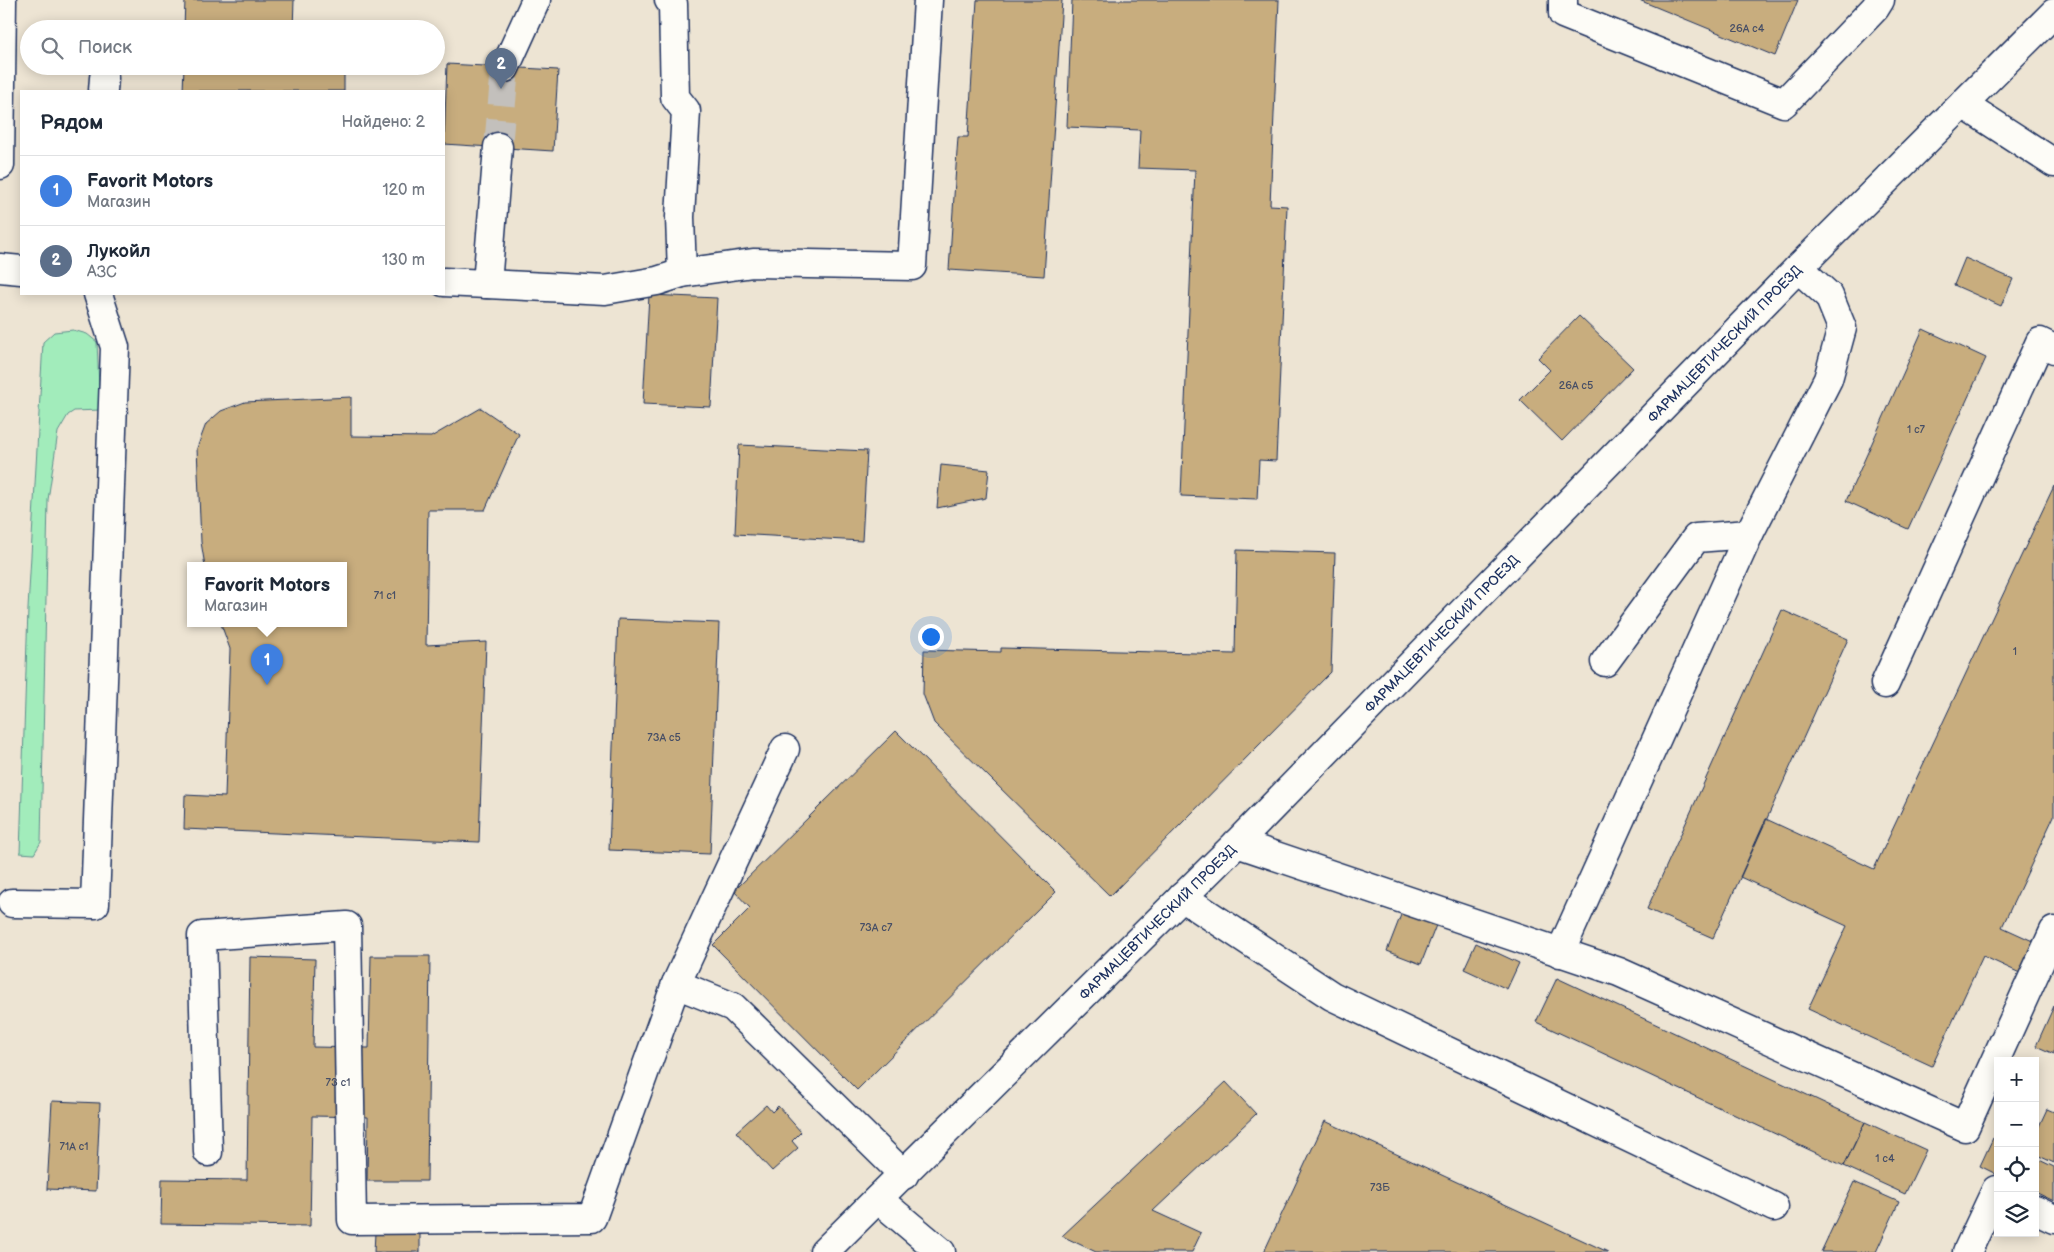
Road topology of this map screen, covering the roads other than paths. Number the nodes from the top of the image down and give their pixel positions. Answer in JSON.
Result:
{"nodes":[{"id":1,"x":2,"y":0,"type":"edge"},
{"id":2,"x":536,"y":0,"type":"edge"},
{"id":3,"x":669,"y":0,"type":"edge"},
{"id":4,"x":928,"y":0,"type":"edge"},
{"id":5,"x":1563,"y":0,"type":"edge"},
{"id":6,"x":1880,"y":0,"type":"edge"},
{"id":7,"x":2054,"y":12,"type":"edge"},
{"id":8,"x":505,"y":68,"type":"tunnel mouth"},
{"id":9,"x":1962,"y":104,"type":"junction"},
{"id":10,"x":498,"y":147,"type":"tunnel mouth"},
{"id":11,"x":2054,"y":163,"type":"edge"},
{"id":12,"x":0,"y":165,"type":"edge"},
{"id":13,"x":0,"y":268,"type":"edge"},
{"id":14,"x":1798,"y":268,"type":"junction"},
{"id":15,"x":20,"y":270,"type":"edge"},
{"id":16,"x":682,"y":273,"type":"junction"},
{"id":17,"x":445,"y":282,"type":"edge"},
{"id":18,"x":487,"y":284,"type":"junction"},
{"id":19,"x":98,"y":295,"type":"edge"},
{"id":20,"x":2054,"y":348,"type":"edge"},
{"id":21,"x":1750,"y":534,"type":"junction"},
{"id":22,"x":1605,"y":662,"type":"dead end"},
{"id":23,"x":1885,"y":684,"type":"dead end"},
{"id":24,"x":785,"y":749,"type":"dead end"},
{"id":25,"x":1237,"y":843,"type":"junction"},
{"id":26,"x":1182,"y":897,"type":"junction"},
{"id":27,"x":12,"y":903,"type":"dead end"},
{"id":28,"x":2054,"y":931,"type":"edge"},
{"id":29,"x":1560,"y":952,"type":"junction"},
{"id":30,"x":676,"y":984,"type":"junction"},
{"id":31,"x":208,"y":1152,"type":"dead end"},
{"id":32,"x":904,"y":1175,"type":"junction"},
{"id":33,"x":1995,"y":1192,"type":"edge"},
{"id":34,"x":878,"y":1198,"type":"junction"},
{"id":35,"x":1774,"y":1207,"type":"dead end"},
{"id":36,"x":2039,"y":1212,"type":"edge"},
{"id":37,"x":2054,"y":1219,"type":"edge"},
{"id":38,"x":824,"y":1252,"type":"edge"},
{"id":39,"x":941,"y":1252,"type":"edge"},
{"id":40,"x":1966,"y":1252,"type":"edge"}],
"edges":[{"from":1,"to":12,"type":"street"},
{"from":2,"to":8,"type":"street"},
{"from":3,"to":16,"type":"street"},
{"from":4,"to":16,"type":"street"},
{"from":5,"to":6,"type":"street"},
{"from":7,"to":9,"type":"street","name":"ФАРМАЦЕВТИЧЕСКИЙ ПРОЕЗД"},
{"from":9,"to":11,"type":"street"},
{"from":9,"to":14,"type":"street","name":"ФАРМАЦЕВТИЧЕСКИЙ ПРОЕЗД"},
{"from":10,"to":18,"type":"street"},
{"from":13,"to":15,"type":"street"},
{"from":14,"to":21,"type":"street"},
{"from":14,"to":25,"type":"street","name":"ФАРМАЦЕВТИЧЕСКИЙ ПРОЕЗД"},
{"from":16,"to":18,"type":"street"},
{"from":17,"to":18,"type":"street"},
{"from":19,"to":27,"type":"street"},
{"from":20,"to":23,"type":"street"},
{"from":21,"to":22,"type":"street"},
{"from":21,"to":29,"type":"street"},
{"from":24,"to":30,"type":"street"},
{"from":25,"to":26,"type":"street","name":"ФАРМАЦЕВТИЧЕСКИЙ ПРОЕЗД"},
{"from":25,"to":29,"type":"street"},
{"from":26,"to":32,"type":"street","name":"ФАРМАЦЕВТИЧЕСКИЙ ПРОЕЗД"},
{"from":26,"to":35,"type":"street"},
{"from":28,"to":29,"type":"street"},
{"from":30,"to":31,"type":"street"},
{"from":30,"to":32,"type":"street"},
{"from":32,"to":34,"type":"street","name":"ФАРМАЦЕВТИЧЕСКИЙ ПРОЕЗД"},
{"from":33,"to":40,"type":"street"},
{"from":34,"to":38,"type":"street","name":"ФАРМАЦЕВТИЧЕСКИЙ ПРОЕЗД"},
{"from":34,"to":39,"type":"street"},
{"from":36,"to":37,"type":"street"}]}
